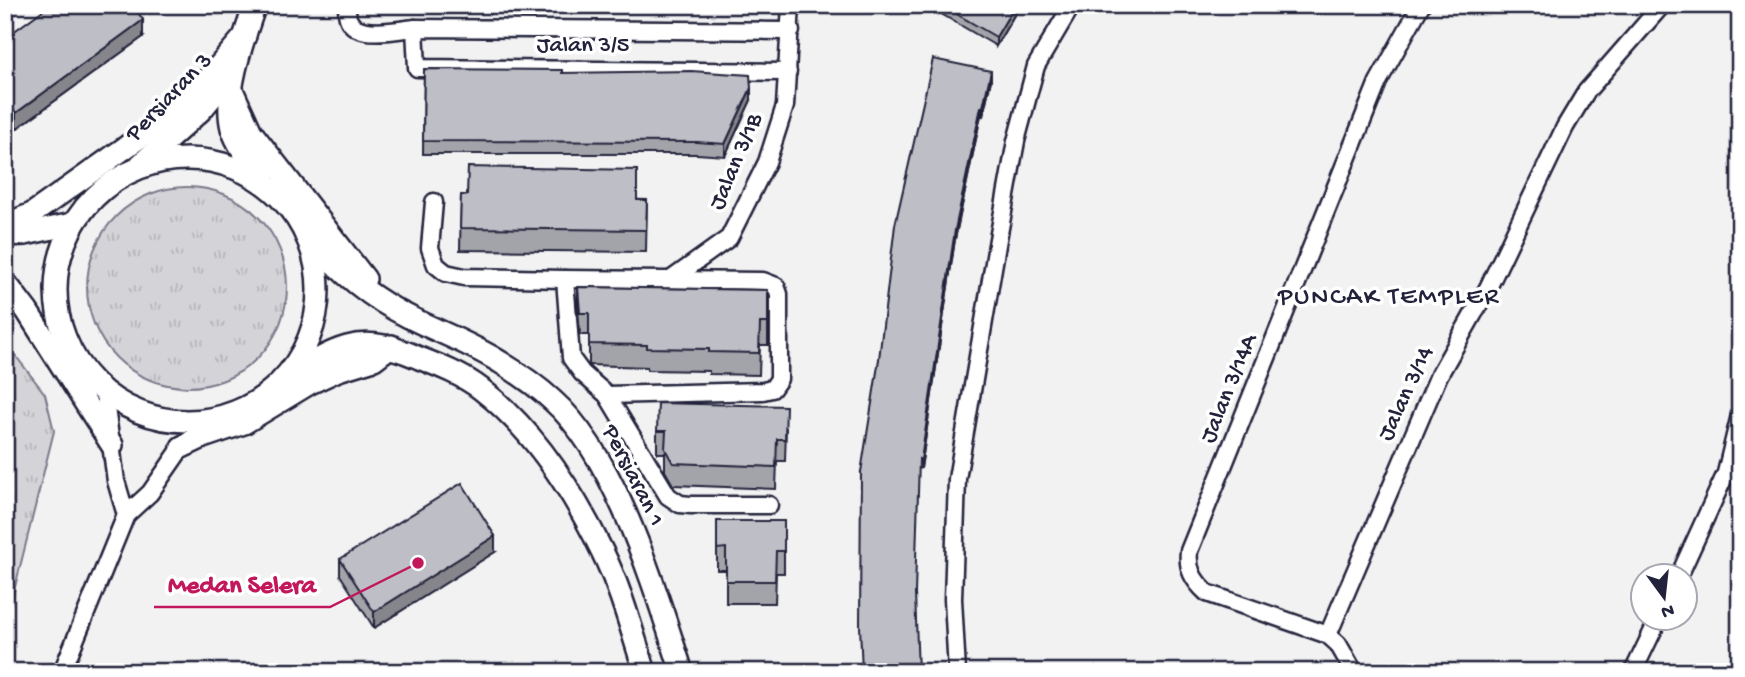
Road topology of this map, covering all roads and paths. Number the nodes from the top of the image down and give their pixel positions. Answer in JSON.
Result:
{"nodes":[{"id":1,"x":255,"y":5,"type":"edge"},
{"id":2,"x":791,"y":5,"type":"edge"},
{"id":3,"x":1072,"y":5,"type":"edge"},
{"id":4,"x":1420,"y":5,"type":"edge"},
{"id":5,"x":1662,"y":5,"type":"edge"},
{"id":6,"x":347,"y":9,"type":"edge"},
{"id":7,"x":415,"y":28,"type":"junction"},
{"id":8,"x":791,"y":31,"type":"junction"},
{"id":9,"x":245,"y":36,"type":"junction"},
{"id":10,"x":238,"y":64,"type":"junction"},
{"id":11,"x":788,"y":72,"type":"junction"},
{"id":12,"x":232,"y":90,"type":"junction"},
{"id":13,"x":138,"y":167,"type":"junction"},
{"id":14,"x":266,"y":184,"type":"junction"},
{"id":15,"x":434,"y":202,"type":"dead end"},
{"id":16,"x":72,"y":224,"type":"junction"},
{"id":17,"x":5,"y":225,"type":"edge"},
{"id":18,"x":306,"y":231,"type":"junction"},
{"id":19,"x":5,"y":235,"type":"edge"},
{"id":20,"x":565,"y":279,"type":"junction"},
{"id":21,"x":669,"y":281,"type":"junction"},
{"id":22,"x":5,"y":282,"type":"edge"},
{"id":23,"x":387,"y":305,"type":"junction"},
{"id":24,"x":57,"y":315,"type":"junction"},
{"id":25,"x":391,"y":346,"type":"junction"},
{"id":26,"x":275,"y":388,"type":"junction"},
{"id":27,"x":104,"y":393,"type":"junction"},
{"id":28,"x":607,"y":395,"type":"junction"},
{"id":29,"x":1740,"y":415,"type":"edge"},
{"id":30,"x":212,"y":419,"type":"junction"},
{"id":31,"x":112,"y":446,"type":"junction"},
{"id":32,"x":182,"y":447,"type":"junction"},
{"id":33,"x":769,"y":505,"type":"dead end"},
{"id":34,"x":126,"y":514,"type":"junction"},
{"id":35,"x":1685,"y":562,"type":"edge"},
{"id":36,"x":1653,"y":632,"type":"edge"},
{"id":37,"x":1328,"y":635,"type":"junction"},
{"id":38,"x":62,"y":672,"type":"edge"},
{"id":39,"x":645,"y":672,"type":"edge"},
{"id":40,"x":682,"y":672,"type":"edge"},
{"id":41,"x":957,"y":672,"type":"edge"},
{"id":42,"x":1354,"y":672,"type":"edge"},
{"id":43,"x":1633,"y":672,"type":"edge"}],
"edges":[{"from":1,"to":9,"type":"main road","name":"Persiaran 3"},
{"from":2,"to":8,"type":"street","name":"Jalan 3/1B"},
{"from":3,"to":41,"type":"street"},
{"from":4,"to":37,"type":"street","name":"Jalan 3/14A"},
{"from":5,"to":37,"type":"street","name":"Jalan 3/14"},
{"from":6,"to":7,"type":"street"},
{"from":7,"to":8,"type":"street"},
{"from":7,"to":11,"type":"street","name":"Jalan 3/5"},
{"from":8,"to":11,"type":"street","name":"Jalan 3/1B"},
{"from":9,"to":10,"type":"main road","name":"Persiaran 3"},
{"from":9,"to":17,"type":"main road"},
{"from":10,"to":12,"type":"main road","name":"Persiaran 3"},
{"from":10,"to":13,"type":"main road","name":"Persiaran 3"},
{"from":11,"to":21,"type":"street","name":"Jalan 3/1B"},
{"from":12,"to":14,"type":"main road","name":"Persiaran 3"},
{"from":12,"to":23,"type":"main road"},
{"from":13,"to":14,"type":"main road"},
{"from":13,"to":16,"type":"main road"},
{"from":14,"to":18,"type":"main road"},
{"from":15,"to":20,"type":"street"},
{"from":16,"to":19,"type":"main road"},
{"from":16,"to":24,"type":"main road"},
{"from":18,"to":23,"type":"main road","name":"Persiaran 1"},
{"from":18,"to":26,"type":"main road"},
{"from":20,"to":21,"type":"street"},
{"from":20,"to":28,"type":"street"},
{"from":21,"to":28,"type":"street"},
{"from":22,"to":24,"type":"main road"},
{"from":22,"to":31,"type":"main road"},
{"from":23,"to":40,"type":"main road","name":"Persiaran 1"},
{"from":24,"to":27,"type":"main road"},
{"from":25,"to":26,"type":"main road"},
{"from":25,"to":32,"type":"main road"},
{"from":25,"to":39,"type":"main road"},
{"from":26,"to":30,"type":"main road"},
{"from":27,"to":30,"type":"main road"},
{"from":27,"to":31,"type":"street"},
{"from":28,"to":33,"type":"street"},
{"from":29,"to":35,"type":"street"},
{"from":30,"to":32,"type":"street"},
{"from":31,"to":34,"type":"street"},
{"from":32,"to":34,"type":"street"},
{"from":34,"to":38,"type":"street"},
{"from":36,"to":43,"type":"street"},
{"from":37,"to":42,"type":"street"}]}
